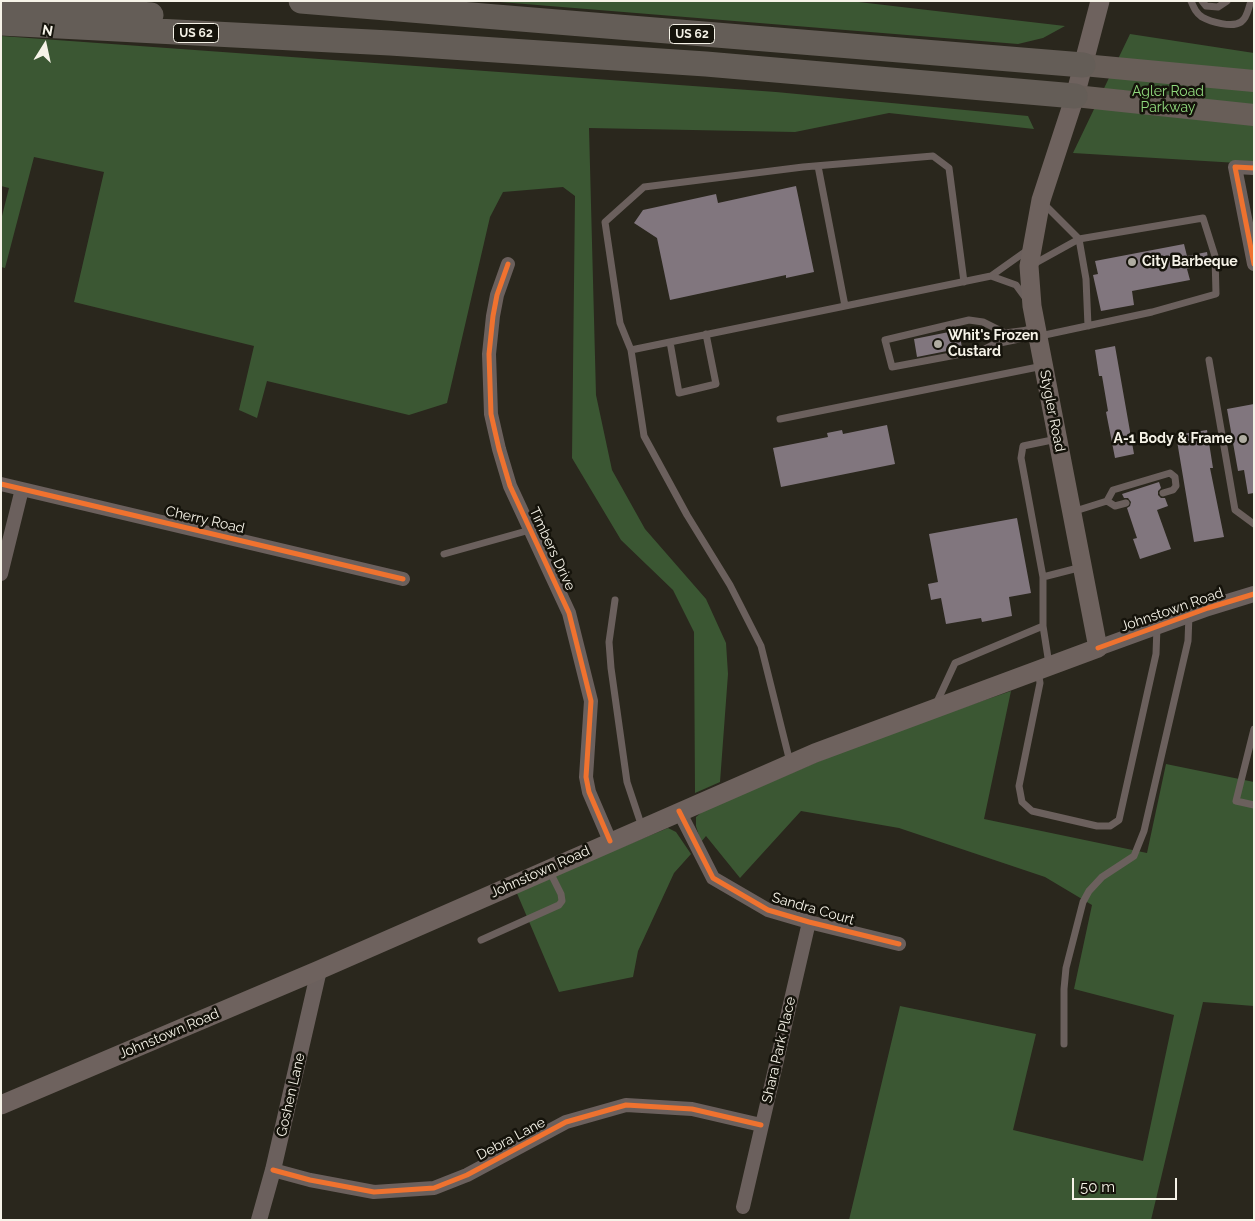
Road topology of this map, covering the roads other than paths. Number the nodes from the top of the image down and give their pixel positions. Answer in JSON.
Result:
{"nodes":[{"id":1,"x":302,"y":1,"type":"edge"},
{"id":2,"x":1100,"y":1,"type":"edge"},
{"id":3,"x":1191,"y":1,"type":"edge"},
{"id":4,"x":1202,"y":1,"type":"edge"},
{"id":5,"x":1227,"y":1,"type":"edge"},
{"id":6,"x":1,"y":2,"type":"edge"},
{"id":7,"x":1250,"y":4,"type":"dead end"},
{"id":8,"x":1,"y":22,"type":"edge"},
{"id":9,"x":390,"y":43,"type":"junction"},
{"id":10,"x":1083,"y":65,"type":"junction"},
{"id":11,"x":1254,"y":81,"type":"edge"},
{"id":12,"x":1074,"y":96,"type":"junction"},
{"id":13,"x":1254,"y":115,"type":"edge"},
{"id":14,"x":818,"y":166,"type":"junction"},
{"id":15,"x":1254,"y":168,"type":"edge"},
{"id":16,"x":1041,"y":200,"type":"junction"},
{"id":17,"x":1079,"y":239,"type":"junction"},
{"id":18,"x":1032,"y":246,"type":"junction"},
{"id":19,"x":508,"y":264,"type":"dead end"},
{"id":20,"x":1254,"y":264,"type":"edge"},
{"id":21,"x":1029,"y":266,"type":"junction"},
{"id":22,"x":991,"y":276,"type":"junction"},
{"id":23,"x":964,"y":282,"type":"junction"},
{"id":24,"x":845,"y":306,"type":"junction"},
{"id":25,"x":1032,"y":306,"type":"junction"},
{"id":26,"x":1088,"y":326,"type":"junction"},
{"id":27,"x":1033,"y":332,"type":"junction"},
{"id":28,"x":706,"y":334,"type":"junction"},
{"id":29,"x":670,"y":342,"type":"junction"},
{"id":30,"x":631,"y":350,"type":"junction"},
{"id":31,"x":1209,"y":360,"type":"dead end"},
{"id":32,"x":1043,"y":366,"type":"junction"},
{"id":33,"x":780,"y":419,"type":"dead end"},
{"id":34,"x":1057,"y":439,"type":"junction"},
{"id":35,"x":1,"y":484,"type":"edge"},
{"id":36,"x":22,"y":489,"type":"junction"},
{"id":37,"x":1163,"y":493,"type":"dead end"},
{"id":38,"x":1108,"y":501,"type":"junction"},
{"id":39,"x":1126,"y":503,"type":"dead end"},
{"id":40,"x":1072,"y":512,"type":"junction"},
{"id":41,"x":1254,"y":524,"type":"edge"},
{"id":42,"x":530,"y":530,"type":"junction"},
{"id":43,"x":444,"y":554,"type":"dead end"},
{"id":44,"x":1082,"y":567,"type":"junction"},
{"id":45,"x":1,"y":574,"type":"edge"},
{"id":46,"x":1043,"y":577,"type":"junction"},
{"id":47,"x":403,"y":579,"type":"dead end"},
{"id":48,"x":1254,"y":594,"type":"edge"},
{"id":49,"x":614,"y":600,"type":"dead end"},
{"id":50,"x":1189,"y":615,"type":"junction"},
{"id":51,"x":1043,"y":626,"type":"junction"},
{"id":52,"x":1157,"y":627,"type":"junction"},
{"id":53,"x":1098,"y":648,"type":"junction"},
{"id":54,"x":1044,"y":668,"type":"junction"},
{"id":55,"x":934,"y":709,"type":"junction"},
{"id":56,"x":1254,"y":729,"type":"edge"},
{"id":57,"x":790,"y":763,"type":"junction"},
{"id":58,"x":1254,"y":805,"type":"edge"},
{"id":59,"x":679,"y":811,"type":"junction"},
{"id":60,"x":642,"y":827,"type":"junction"},
{"id":61,"x":610,"y":841,"type":"junction"},
{"id":62,"x":549,"y":869,"type":"junction"},
{"id":63,"x":809,"y":922,"type":"junction"},
{"id":64,"x":481,"y":940,"type":"dead end"},
{"id":65,"x":899,"y":944,"type":"dead end"},
{"id":66,"x":319,"y":970,"type":"junction"},
{"id":67,"x":1064,"y":1044,"type":"dead end"},
{"id":68,"x":1,"y":1105,"type":"edge"},
{"id":69,"x":761,"y":1125,"type":"junction"},
{"id":70,"x":273,"y":1170,"type":"junction"},
{"id":71,"x":743,"y":1207,"type":"dead end"},
{"id":72,"x":259,"y":1220,"type":"edge"}],
"edges":[{"from":1,"to":10,"type":"highway","number":"US 62"},
{"from":2,"to":10,"type":"main road","name":"Stygler Road"},
{"from":3,"to":7,"type":"lane"},
{"from":4,"to":5,"type":"lane"},
{"from":6,"to":9,"type":"highway"},
{"from":8,"to":9,"type":"highway","number":"US 62"},
{"from":9,"to":12,"type":"highway","number":"US 62"},
{"from":10,"to":11,"type":"highway","number":"US 62"},
{"from":10,"to":12,"type":"main road","name":"Stygler Road"},
{"from":12,"to":13,"type":"highway","number":"US 62"},
{"from":12,"to":16,"type":"main road","name":"Stygler Road"},
{"from":14,"to":23,"type":"lane"},
{"from":14,"to":24,"type":"lane"},
{"from":14,"to":30,"type":"lane"},
{"from":15,"to":20,"type":"street"},
{"from":16,"to":17,"type":"lane"},
{"from":16,"to":18,"type":"main road","name":"Stygler Road"},
{"from":17,"to":21,"type":"lane"},
{"from":17,"to":26,"type":"lane"},
{"from":17,"to":26,"type":"lane"},
{"from":18,"to":21,"type":"main road","name":"Stygler Road"},
{"from":18,"to":22,"type":"lane"},
{"from":19,"to":42,"type":"street","name":"Timbers Drive"},
{"from":21,"to":25,"type":"main road","name":"Stygler Road"},
{"from":22,"to":23,"type":"lane"},
{"from":22,"to":25,"type":"lane"},
{"from":23,"to":24,"type":"lane"},
{"from":24,"to":28,"type":"lane"},
{"from":25,"to":27,"type":"main road","name":"Stygler Road"},
{"from":26,"to":27,"type":"lane"},
{"from":27,"to":27,"type":"lane"},
{"from":27,"to":32,"type":"main road","name":"Stygler Road"},
{"from":28,"to":29,"type":"lane"},
{"from":28,"to":29,"type":"lane"},
{"from":29,"to":30,"type":"lane"},
{"from":30,"to":57,"type":"lane"},
{"from":31,"to":41,"type":"lane"},
{"from":32,"to":33,"type":"lane"},
{"from":32,"to":34,"type":"main road","name":"Stygler Road"},
{"from":34,"to":40,"type":"main road","name":"Stygler Road"},
{"from":34,"to":46,"type":"lane"},
{"from":35,"to":36,"type":"street","name":"Cherry Road"},
{"from":36,"to":45,"type":"street"},
{"from":36,"to":47,"type":"street","name":"Cherry Road"},
{"from":37,"to":38,"type":"lane"},
{"from":38,"to":39,"type":"lane"},
{"from":38,"to":40,"type":"lane"},
{"from":40,"to":44,"type":"main road","name":"Stygler Road"},
{"from":42,"to":43,"type":"lane"},
{"from":42,"to":61,"type":"street","name":"Timbers Drive"},
{"from":44,"to":46,"type":"lane"},
{"from":44,"to":53,"type":"main road","name":"Stygler Road"},
{"from":46,"to":51,"type":"lane"},
{"from":48,"to":50,"type":"street","name":"Johnstown Road"},
{"from":49,"to":60,"type":"lane"},
{"from":50,"to":52,"type":"street","name":"Johnstown Road"},
{"from":50,"to":67,"type":"lane"},
{"from":51,"to":54,"type":"lane"},
{"from":51,"to":55,"type":"lane"},
{"from":52,"to":53,"type":"street","name":"Johnstown Road"},
{"from":52,"to":54,"type":"lane"},
{"from":53,"to":54,"type":"main road","name":"Johnstown Road"},
{"from":54,"to":55,"type":"main road","name":"Johnstown Road"},
{"from":55,"to":57,"type":"main road","name":"Johnstown Road"},
{"from":56,"to":58,"type":"lane"},
{"from":57,"to":59,"type":"main road","name":"Johnstown Road"},
{"from":59,"to":60,"type":"main road","name":"Johnstown Road"},
{"from":59,"to":63,"type":"street","name":"Sandra Court"},
{"from":60,"to":61,"type":"main road","name":"Johnstown Road"},
{"from":61,"to":62,"type":"main road","name":"Johnstown Road"},
{"from":62,"to":64,"type":"lane"},
{"from":62,"to":66,"type":"main road","name":"Johnstown Road"},
{"from":63,"to":65,"type":"street","name":"Sandra Court"},
{"from":63,"to":69,"type":"street","name":"Shara Park Place"},
{"from":66,"to":68,"type":"main road","name":"Johnstown Road"},
{"from":66,"to":70,"type":"street","name":"Goshen Lane"},
{"from":69,"to":70,"type":"street","name":"Debra Lane"},
{"from":69,"to":71,"type":"street","name":"Shara Park Place"},
{"from":70,"to":72,"type":"street","name":"Goshen Lane"}]}
